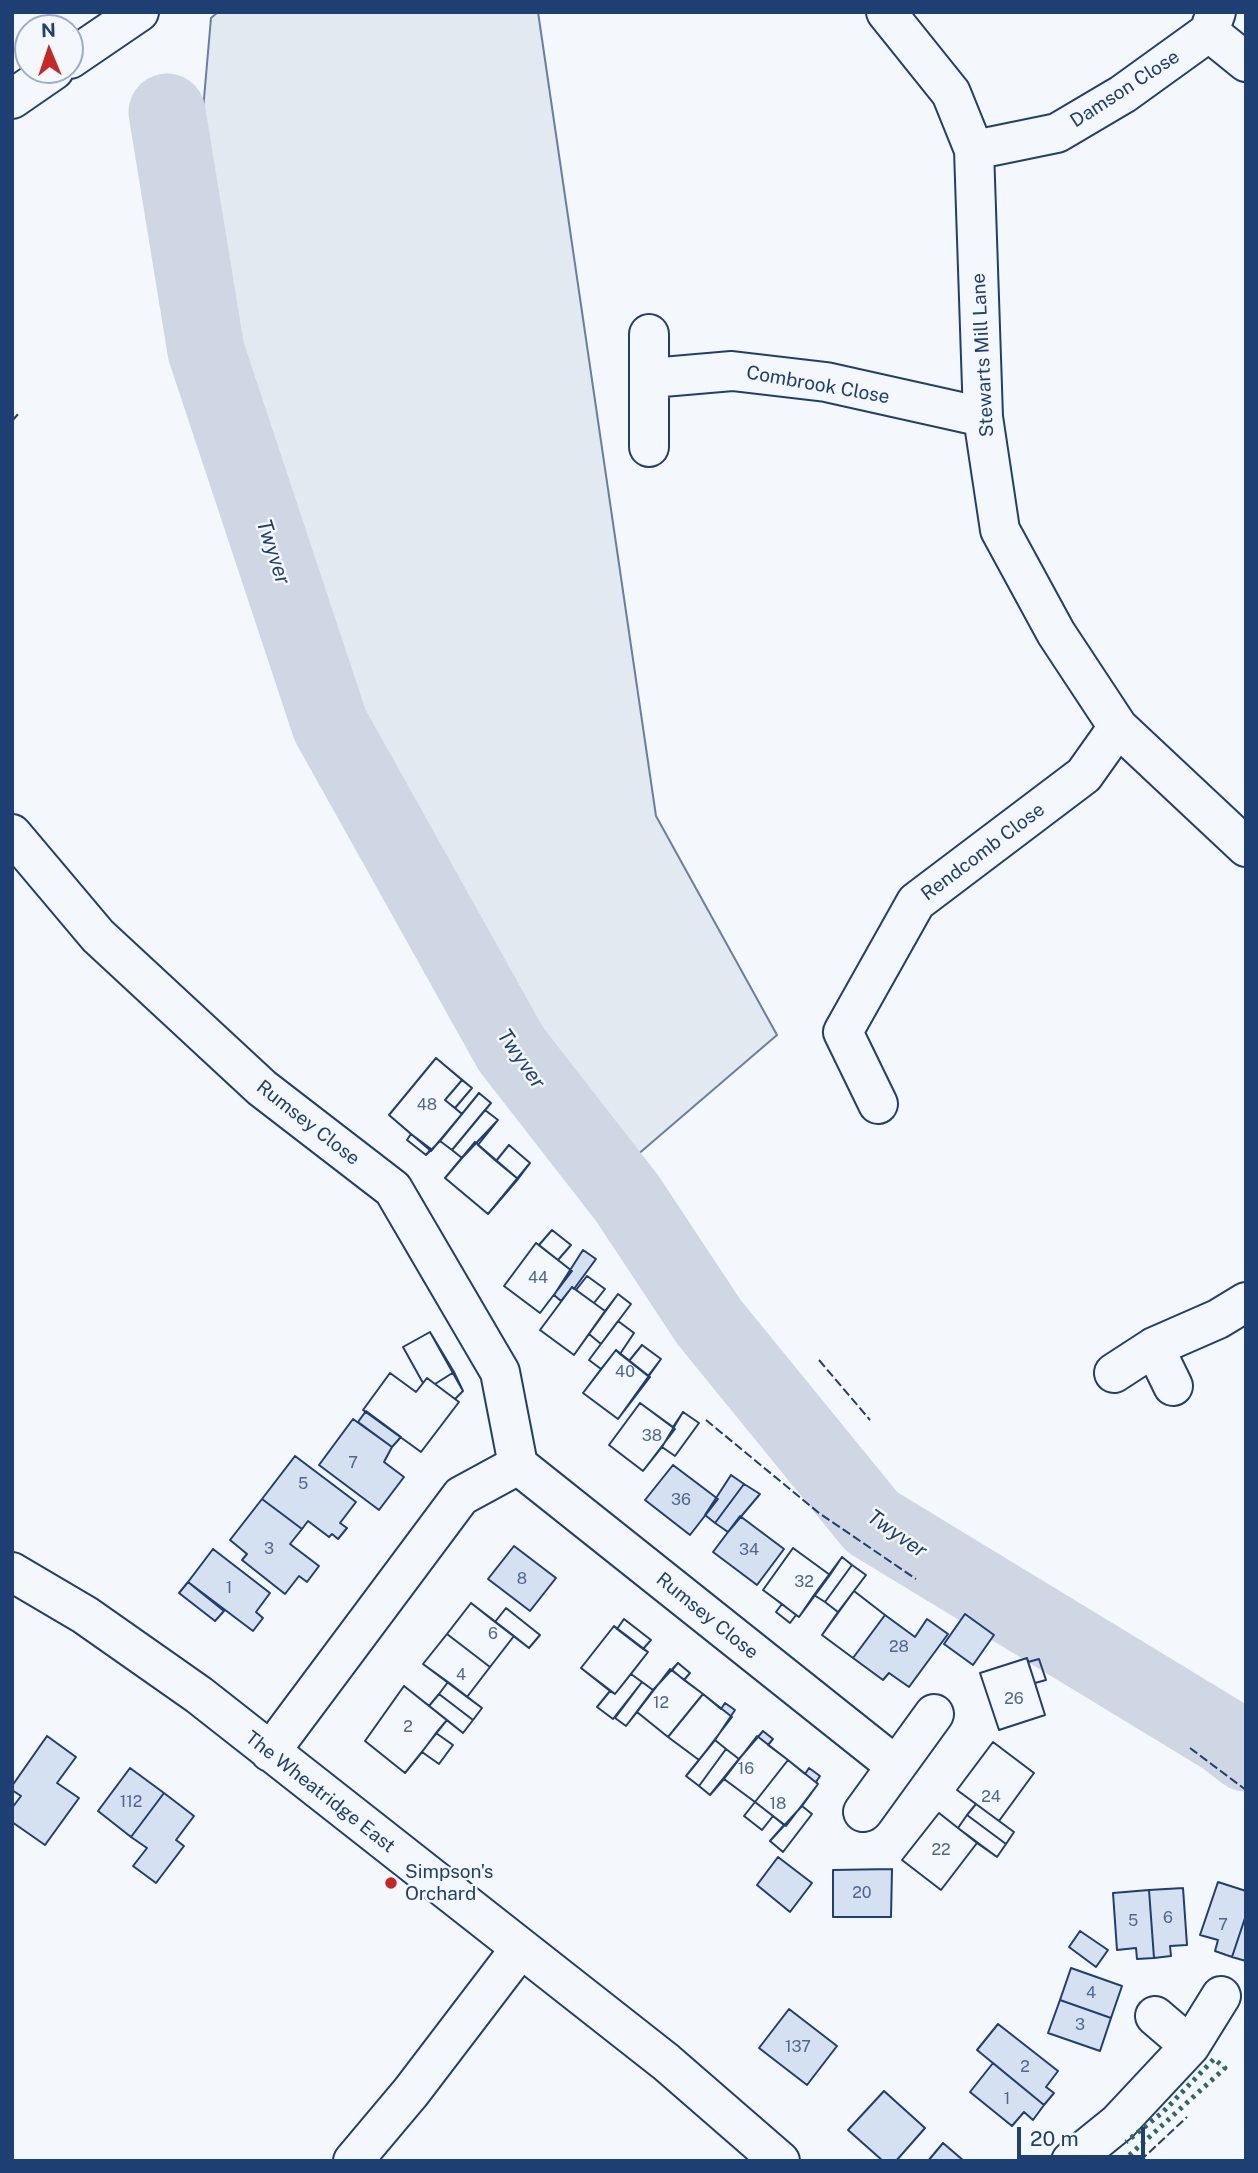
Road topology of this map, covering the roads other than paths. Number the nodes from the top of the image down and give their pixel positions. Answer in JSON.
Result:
{"nodes":[{"id":1,"x":139,"y":12,"type":"edge"},
{"id":2,"x":886,"y":12,"type":"edge"},
{"id":3,"x":1213,"y":22,"type":"edge"},
{"id":4,"x":84,"y":49,"type":"edge"},
{"id":5,"x":1246,"y":62,"type":"edge"},
{"id":6,"x":34,"y":84,"type":"edge"},
{"id":7,"x":12,"y":99,"type":"edge"},
{"id":8,"x":974,"y":150,"type":"junction"},
{"id":9,"x":649,"y":334,"type":"dead end"},
{"id":10,"x":651,"y":378,"type":"junction"},
{"id":11,"x":983,"y":417,"type":"junction"},
{"id":12,"x":649,"y":447,"type":"dead end"},
{"id":13,"x":1118,"y":727,"type":"junction"},
{"id":14,"x":12,"y":834,"type":"edge"},
{"id":15,"x":1246,"y":847,"type":"edge"},
{"id":16,"x":878,"y":1104,"type":"dead end"},
{"id":17,"x":1246,"y":1302,"type":"edge"},
{"id":18,"x":1154,"y":1346,"type":"junction"},
{"id":19,"x":1114,"y":1373,"type":"dead end"},
{"id":20,"x":1173,"y":1386,"type":"dead end"},
{"id":21,"x":518,"y":1465,"type":"junction"},
{"id":22,"x":12,"y":1572,"type":"edge"},
{"id":23,"x":934,"y":1714,"type":"dead end"},
{"id":24,"x":270,"y":1752,"type":"junction"},
{"id":25,"x":896,"y":1766,"type":"junction"},
{"id":26,"x":863,"y":1812,"type":"dead end"},
{"id":27,"x":520,"y":1949,"type":"junction"},
{"id":28,"x":1222,"y":1996,"type":"dead end"},
{"id":29,"x":1156,"y":2016,"type":"dead end"},
{"id":30,"x":1190,"y":2046,"type":"junction"},
{"id":31,"x":353,"y":2161,"type":"edge"},
{"id":32,"x":780,"y":2161,"type":"edge"},
{"id":33,"x":1071,"y":2161,"type":"edge"}],
"edges":[{"from":1,"to":4,"type":"street"},
{"from":2,"to":8,"type":"street","name":"Stewarts Mill Lane"},
{"from":3,"to":5,"type":"street"},
{"from":3,"to":8,"type":"street","name":"Damson Close"},
{"from":6,"to":7,"type":"street"},
{"from":8,"to":11,"type":"street","name":"Stewarts Mill Lane"},
{"from":9,"to":10,"type":"street"},
{"from":10,"to":11,"type":"street","name":"Combrook Close"},
{"from":10,"to":12,"type":"street"},
{"from":11,"to":13,"type":"street","name":"Stewarts Mill Lane"},
{"from":13,"to":15,"type":"street","name":"Stewarts Mill Lane"},
{"from":13,"to":16,"type":"street","name":"Rendcomb Close"},
{"from":14,"to":21,"type":"street","name":"Rumsey Close"},
{"from":17,"to":18,"type":"street"},
{"from":18,"to":19,"type":"street"},
{"from":18,"to":20,"type":"street"},
{"from":21,"to":24,"type":"street"},
{"from":21,"to":25,"type":"street","name":"Rumsey Close"},
{"from":22,"to":24,"type":"street","name":"The Wheatridge East"},
{"from":23,"to":25,"type":"street"},
{"from":24,"to":27,"type":"street","name":"The Wheatridge East"},
{"from":25,"to":26,"type":"street"},
{"from":27,"to":31,"type":"street"},
{"from":27,"to":32,"type":"street","name":"The Wheatridge East"},
{"from":28,"to":30,"type":"street"},
{"from":29,"to":30,"type":"street"},
{"from":30,"to":33,"type":"street"}]}
